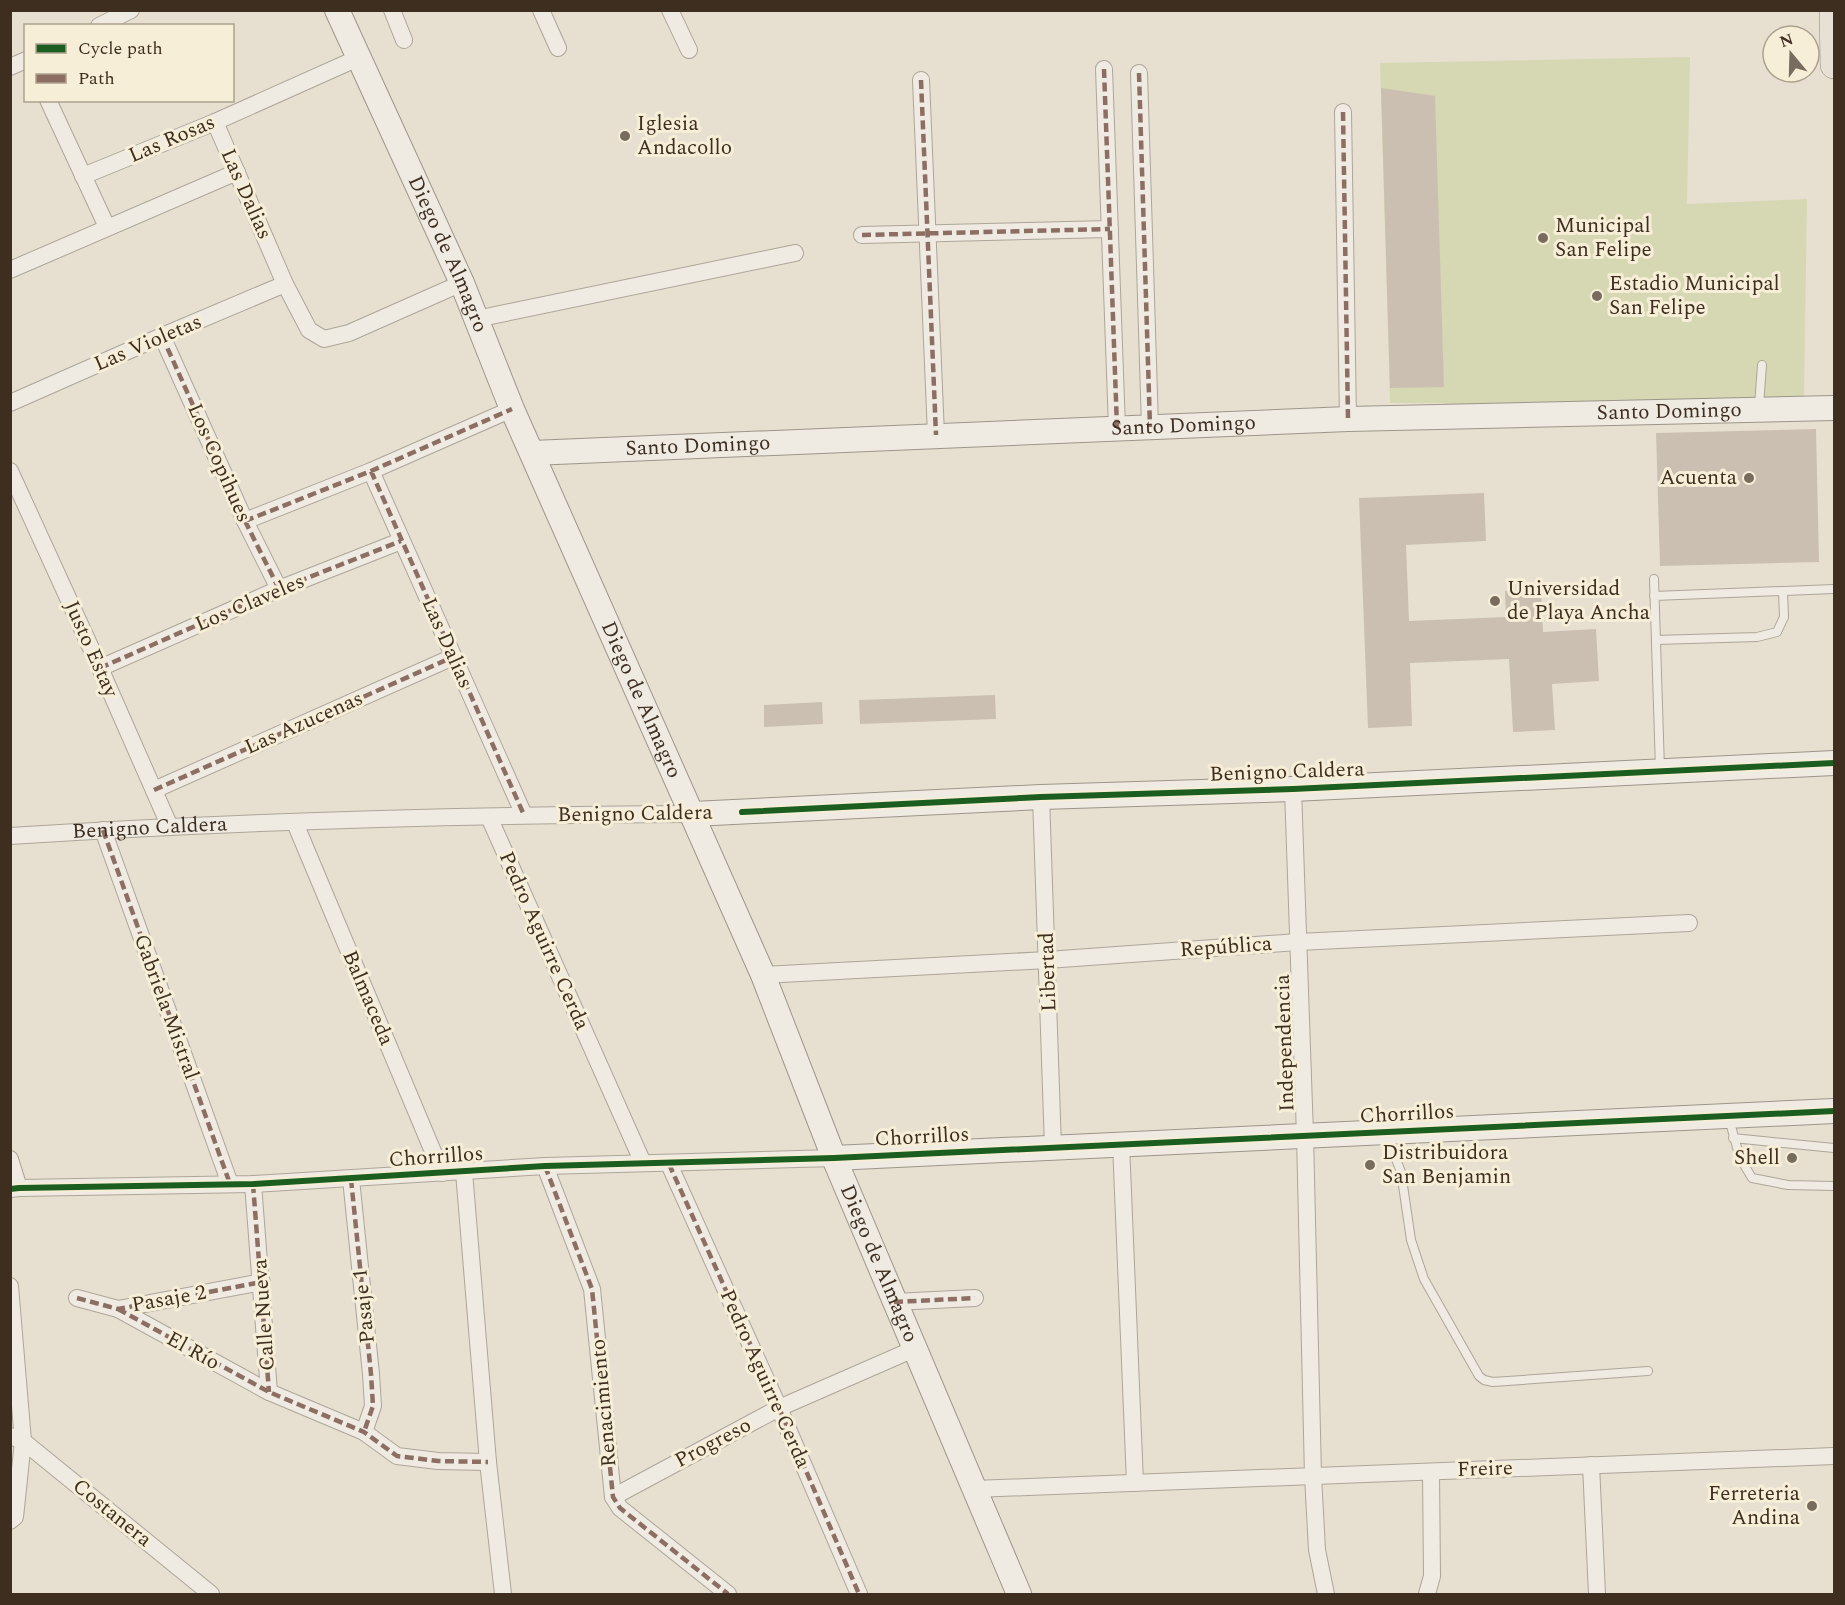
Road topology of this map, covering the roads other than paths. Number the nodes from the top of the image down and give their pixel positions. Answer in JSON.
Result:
{"nodes":[{"id":1,"x":131,"y":10,"type":"edge"},
{"id":2,"x":337,"y":10,"type":"edge"},
{"id":3,"x":392,"y":10,"type":"edge"},
{"id":4,"x":541,"y":10,"type":"edge"},
{"id":5,"x":670,"y":10,"type":"edge"},
{"id":6,"x":1833,"y":10,"type":"edge"},
{"id":7,"x":103,"y":24,"type":"edge"},
{"id":8,"x":404,"y":40,"type":"dead end"},
{"id":9,"x":558,"y":48,"type":"dead end"},
{"id":10,"x":689,"y":50,"type":"dead end"},
{"id":11,"x":358,"y":58,"type":"junction"},
{"id":12,"x":24,"y":61,"type":"edge"},
{"id":13,"x":1834,"y":65,"type":"edge"},
{"id":14,"x":10,"y":67,"type":"edge"},
{"id":15,"x":1104,"y":69,"type":"dead end"},
{"id":16,"x":1139,"y":73,"type":"dead end"},
{"id":17,"x":921,"y":80,"type":"dead end"},
{"id":18,"x":49,"y":102,"type":"edge"},
{"id":19,"x":1344,"y":112,"type":"dead end"},
{"id":20,"x":215,"y":122,"type":"junction"},
{"id":21,"x":237,"y":172,"type":"junction"},
{"id":22,"x":83,"y":176,"type":"junction"},
{"id":23,"x":107,"y":227,"type":"junction"},
{"id":24,"x":1110,"y":229,"type":"junction"},
{"id":25,"x":929,"y":232,"type":"junction"},
{"id":26,"x":862,"y":235,"type":"dead end"},
{"id":27,"x":795,"y":253,"type":"dead end"},
{"id":28,"x":10,"y":270,"type":"edge"},
{"id":29,"x":462,"y":283,"type":"junction"},
{"id":30,"x":285,"y":284,"type":"junction"},
{"id":31,"x":476,"y":319,"type":"junction"},
{"id":32,"x":162,"y":336,"type":"junction"},
{"id":33,"x":1762,"y":365,"type":"dead end"},
{"id":34,"x":10,"y":403,"type":"edge"},
{"id":35,"x":1834,"y":408,"type":"edge"},
{"id":36,"x":512,"y":409,"type":"junction"},
{"id":37,"x":1759,"y":410,"type":"junction"},
{"id":38,"x":1348,"y":419,"type":"junction"},
{"id":39,"x":1150,"y":427,"type":"junction"},
{"id":40,"x":1117,"y":428,"type":"junction"},
{"id":41,"x":936,"y":435,"type":"junction"},
{"id":42,"x":532,"y":453,"type":"junction"},
{"id":43,"x":10,"y":471,"type":"edge"},
{"id":44,"x":371,"y":471,"type":"junction"},
{"id":45,"x":245,"y":521,"type":"junction"},
{"id":46,"x":401,"y":542,"type":"junction"},
{"id":47,"x":1654,"y":579,"type":"dead end"},
{"id":48,"x":279,"y":589,"type":"junction"},
{"id":49,"x":1834,"y":589,"type":"edge"},
{"id":50,"x":1784,"y":591,"type":"junction"},
{"id":51,"x":1654,"y":596,"type":"junction"},
{"id":52,"x":1656,"y":640,"type":"junction"},
{"id":53,"x":453,"y":657,"type":"junction"},
{"id":54,"x":100,"y":668,"type":"junction"},
{"id":55,"x":1834,"y":763,"type":"edge"},
{"id":56,"x":1660,"y":772,"type":"junction"},
{"id":57,"x":1293,"y":789,"type":"junction"},
{"id":58,"x":154,"y":790,"type":"junction"},
{"id":59,"x":1041,"y":797,"type":"junction"},
{"id":60,"x":693,"y":814,"type":"junction"},
{"id":61,"x":524,"y":815,"type":"junction"},
{"id":62,"x":489,"y":817,"type":"junction"},
{"id":63,"x":295,"y":823,"type":"junction"},
{"id":64,"x":170,"y":827,"type":"junction"},
{"id":65,"x":103,"y":830,"type":"junction"},
{"id":66,"x":10,"y":836,"type":"edge"},
{"id":67,"x":1689,"y":923,"type":"dead end"},
{"id":68,"x":1298,"y":942,"type":"junction"},
{"id":69,"x":1047,"y":960,"type":"junction"},
{"id":70,"x":763,"y":975,"type":"junction"},
{"id":71,"x":1834,"y":1111,"type":"edge"},
{"id":72,"x":1731,"y":1127,"type":"junction"},
{"id":73,"x":1384,"y":1131,"type":"junction"},
{"id":74,"x":1305,"y":1135,"type":"junction"},
{"id":75,"x":1121,"y":1144,"type":"junction"},
{"id":76,"x":1053,"y":1147,"type":"junction"},
{"id":77,"x":1834,"y":1148,"type":"edge"},
{"id":78,"x":834,"y":1158,"type":"junction"},
{"id":79,"x":10,"y":1159,"type":"edge"},
{"id":80,"x":643,"y":1163,"type":"junction"},
{"id":81,"x":669,"y":1164,"type":"junction"},
{"id":82,"x":544,"y":1166,"type":"junction"},
{"id":83,"x":464,"y":1172,"type":"junction"},
{"id":84,"x":442,"y":1173,"type":"junction"},
{"id":85,"x":351,"y":1179,"type":"junction"},
{"id":86,"x":230,"y":1184,"type":"junction"},
{"id":87,"x":253,"y":1184,"type":"junction"},
{"id":88,"x":1834,"y":1186,"type":"edge"},
{"id":89,"x":15,"y":1189,"type":"edge"},
{"id":90,"x":262,"y":1282,"type":"junction"},
{"id":91,"x":10,"y":1286,"type":"edge"},
{"id":92,"x":77,"y":1298,"type":"dead end"},
{"id":93,"x":975,"y":1298,"type":"dead end"},
{"id":94,"x":894,"y":1302,"type":"junction"},
{"id":95,"x":118,"y":1309,"type":"junction"},
{"id":96,"x":914,"y":1349,"type":"junction"},
{"id":97,"x":1648,"y":1371,"type":"dead end"},
{"id":98,"x":269,"y":1392,"type":"junction"},
{"id":99,"x":779,"y":1408,"type":"junction"},
{"id":100,"x":364,"y":1432,"type":"junction"},
{"id":101,"x":17,"y":1438,"type":"edge"},
{"id":102,"x":1834,"y":1456,"type":"edge"},
{"id":103,"x":488,"y":1462,"type":"junction"},
{"id":104,"x":1591,"y":1466,"type":"junction"},
{"id":105,"x":1431,"y":1472,"type":"junction"},
{"id":106,"x":1313,"y":1476,"type":"junction"},
{"id":107,"x":1135,"y":1483,"type":"junction"},
{"id":108,"x":975,"y":1489,"type":"junction"},
{"id":109,"x":613,"y":1497,"type":"junction"},
{"id":110,"x":10,"y":1521,"type":"edge"},
{"id":111,"x":211,"y":1594,"type":"edge"},
{"id":112,"x":503,"y":1594,"type":"edge"},
{"id":113,"x":728,"y":1594,"type":"edge"},
{"id":114,"x":859,"y":1594,"type":"edge"},
{"id":115,"x":1018,"y":1594,"type":"edge"},
{"id":116,"x":1326,"y":1594,"type":"edge"},
{"id":117,"x":1427,"y":1594,"type":"edge"},
{"id":118,"x":1597,"y":1594,"type":"edge"}],
"edges":[{"from":1,"to":7,"type":"street"},
{"from":2,"to":11,"type":"street","name":"Diego de Almagro"},
{"from":3,"to":8,"type":"street"},
{"from":4,"to":9,"type":"street"},
{"from":5,"to":10,"type":"street"},
{"from":6,"to":13,"type":"main road"},
{"from":11,"to":20,"type":"street","name":"Las Rosas"},
{"from":11,"to":29,"type":"street","name":"Diego de Almagro"},
{"from":12,"to":14,"type":"street"},
{"from":15,"to":24,"type":"street"},
{"from":16,"to":39,"type":"street"},
{"from":17,"to":25,"type":"street"},
{"from":18,"to":22,"type":"street"},
{"from":19,"to":38,"type":"street"},
{"from":20,"to":21,"type":"street","name":"Las Dalias"},
{"from":20,"to":22,"type":"street","name":"Las Rosas"},
{"from":21,"to":23,"type":"street"},
{"from":21,"to":30,"type":"street","name":"Las Dalias"},
{"from":22,"to":23,"type":"street"},
{"from":23,"to":28,"type":"street"},
{"from":24,"to":25,"type":"street"},
{"from":24,"to":40,"type":"street"},
{"from":25,"to":26,"type":"street"},
{"from":25,"to":41,"type":"street"},
{"from":27,"to":31,"type":"street"},
{"from":29,"to":30,"type":"street","name":"Las Dalias"},
{"from":29,"to":31,"type":"street","name":"Diego de Almagro"},
{"from":30,"to":32,"type":"street","name":"Las Violetas"},
{"from":31,"to":36,"type":"street","name":"Diego de Almagro"},
{"from":32,"to":34,"type":"street","name":"Las Violetas"},
{"from":32,"to":45,"type":"street","name":"Los Copihues"},
{"from":33,"to":37,"type":"lane"},
{"from":35,"to":37,"type":"street","name":"Santo Domingo"},
{"from":36,"to":42,"type":"street","name":"Diego de Almagro"},
{"from":36,"to":44,"type":"street"},
{"from":37,"to":38,"type":"street","name":"Santo Domingo"},
{"from":38,"to":39,"type":"street","name":"Santo Domingo"},
{"from":39,"to":40,"type":"street","name":"Santo Domingo"},
{"from":40,"to":41,"type":"street","name":"Santo Domingo"},
{"from":41,"to":42,"type":"street","name":"Santo Domingo"},
{"from":42,"to":60,"type":"street","name":"Diego de Almagro"},
{"from":43,"to":54,"type":"street","name":"Justo Estay"},
{"from":44,"to":45,"type":"street"},
{"from":44,"to":46,"type":"street","name":"Las Dalias"},
{"from":45,"to":48,"type":"street","name":"Los Copihues"},
{"from":46,"to":48,"type":"street","name":"Los Claveles"},
{"from":46,"to":53,"type":"street","name":"Las Dalias"},
{"from":47,"to":51,"type":"lane"},
{"from":48,"to":54,"type":"street","name":"Los Claveles"},
{"from":49,"to":50,"type":"lane"},
{"from":50,"to":51,"type":"lane"},
{"from":50,"to":52,"type":"lane"},
{"from":51,"to":52,"type":"lane"},
{"from":52,"to":56,"type":"lane"},
{"from":53,"to":58,"type":"street","name":"Las Azucenas"},
{"from":53,"to":61,"type":"street","name":"Las Dalias"},
{"from":54,"to":58,"type":"street","name":"Justo Estay"},
{"from":55,"to":56,"type":"street","name":"Benigno Caldera"},
{"from":56,"to":57,"type":"street","name":"Benigno Caldera"},
{"from":57,"to":59,"type":"street","name":"Benigno Caldera"},
{"from":57,"to":68,"type":"street","name":"Independencia"},
{"from":58,"to":64,"type":"street","name":"Justo Estay"},
{"from":59,"to":60,"type":"street","name":"Benigno Caldera"},
{"from":59,"to":69,"type":"street","name":"Libertad"},
{"from":60,"to":61,"type":"street","name":"Benigno Caldera"},
{"from":60,"to":70,"type":"street","name":"Diego de Almagro"},
{"from":61,"to":62,"type":"street","name":"Benigno Caldera"},
{"from":62,"to":63,"type":"street","name":"Benigno Caldera"},
{"from":62,"to":80,"type":"street","name":"Pedro Aguirre Cerda"},
{"from":63,"to":64,"type":"street","name":"Benigno Caldera"},
{"from":63,"to":84,"type":"street","name":"Balmaceda"},
{"from":64,"to":65,"type":"street","name":"Benigno Caldera"},
{"from":65,"to":66,"type":"street","name":"Benigno Caldera"},
{"from":65,"to":86,"type":"street","name":"Gabriela Mistral"},
{"from":67,"to":68,"type":"street","name":"República"},
{"from":68,"to":69,"type":"street","name":"República"},
{"from":68,"to":74,"type":"street","name":"Independencia"},
{"from":69,"to":70,"type":"street","name":"República"},
{"from":69,"to":76,"type":"street","name":"Libertad"},
{"from":70,"to":78,"type":"street","name":"Diego de Almagro"},
{"from":71,"to":72,"type":"street","name":"Chorrillos"},
{"from":72,"to":73,"type":"street","name":"Chorrillos"},
{"from":72,"to":77,"type":"lane"},
{"from":72,"to":88,"type":"lane"},
{"from":73,"to":74,"type":"street","name":"Chorrillos"},
{"from":73,"to":97,"type":"lane"},
{"from":74,"to":75,"type":"street","name":"Chorrillos"},
{"from":74,"to":106,"type":"street","name":"Independencia"},
{"from":75,"to":76,"type":"street","name":"Chorrillos"},
{"from":75,"to":107,"type":"street"},
{"from":76,"to":78,"type":"street","name":"Chorrillos"},
{"from":78,"to":81,"type":"street","name":"Chorrillos"},
{"from":78,"to":94,"type":"street","name":"Diego de Almagro"},
{"from":79,"to":89,"type":"street"},
{"from":80,"to":81,"type":"street","name":"Chorrillos"},
{"from":80,"to":82,"type":"street","name":"Chorrillos"},
{"from":81,"to":99,"type":"street","name":"Pedro Aguirre Cerda"},
{"from":82,"to":83,"type":"street","name":"Chorrillos"},
{"from":82,"to":109,"type":"street","name":"Renacimiento"},
{"from":83,"to":84,"type":"street","name":"Chorrillos"},
{"from":83,"to":103,"type":"street"},
{"from":84,"to":85,"type":"street","name":"Chorrillos"},
{"from":85,"to":87,"type":"street","name":"Chorrillos"},
{"from":85,"to":100,"type":"street","name":"Pasaje 1"},
{"from":86,"to":87,"type":"street","name":"Chorrillos"},
{"from":86,"to":89,"type":"street","name":"Chorrillos"},
{"from":87,"to":90,"type":"street","name":"Calle Nueva"},
{"from":90,"to":95,"type":"street","name":"Pasaje 2"},
{"from":90,"to":98,"type":"street","name":"Calle Nueva"},
{"from":91,"to":101,"type":"street"},
{"from":92,"to":95,"type":"street","name":"Pasaje 2"},
{"from":93,"to":94,"type":"street"},
{"from":94,"to":96,"type":"street","name":"Diego de Almagro"},
{"from":95,"to":98,"type":"street","name":"El Río"},
{"from":96,"to":99,"type":"street","name":"Progreso"},
{"from":96,"to":108,"type":"street","name":"Diego de Almagro"},
{"from":98,"to":100,"type":"street","name":"Calle Nueva"},
{"from":99,"to":109,"type":"street","name":"Progreso"},
{"from":99,"to":114,"type":"street","name":"Pedro Aguirre Cerda"},
{"from":100,"to":103,"type":"street","name":"Calle Nueva"},
{"from":101,"to":110,"type":"street"},
{"from":101,"to":111,"type":"street","name":"Costanera"},
{"from":102,"to":104,"type":"street","name":"Freire"},
{"from":103,"to":112,"type":"street"},
{"from":104,"to":105,"type":"street","name":"Freire"},
{"from":104,"to":118,"type":"street"},
{"from":105,"to":106,"type":"street","name":"Freire"},
{"from":105,"to":117,"type":"street"},
{"from":106,"to":107,"type":"street","name":"Freire"},
{"from":106,"to":116,"type":"street","name":"Independencia"},
{"from":107,"to":108,"type":"street","name":"Freire"},
{"from":108,"to":115,"type":"street","name":"Diego de Almagro"},
{"from":109,"to":113,"type":"street","name":"Renacimiento"}]}
